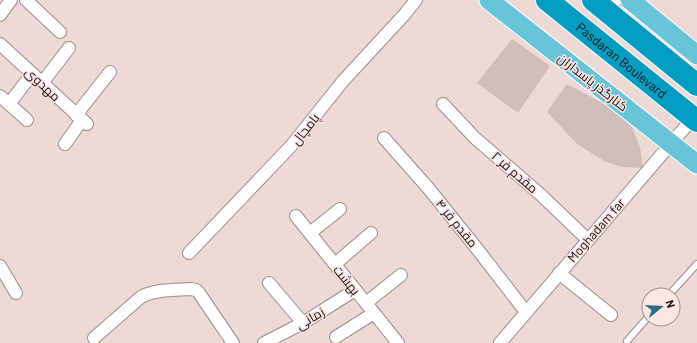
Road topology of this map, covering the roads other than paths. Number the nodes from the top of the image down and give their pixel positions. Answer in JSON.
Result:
{"nodes":[{"id":1,"x":11,"y":0,"type":"edge"},
{"id":2,"x":26,"y":0,"type":"edge"},
{"id":3,"x":416,"y":0,"type":"edge"},
{"id":4,"x":489,"y":0,"type":"edge"},
{"id":5,"x":547,"y":0,"type":"edge"},
{"id":6,"x":630,"y":0,"type":"edge"},
{"id":7,"x":605,"y":4,"type":"edge"},
{"id":8,"x":0,"y":15,"type":"edge"},
{"id":9,"x":60,"y":32,"type":"dead end"},
{"id":10,"x":0,"y":44,"type":"edge"},
{"id":11,"x":69,"y":48,"type":"dead end"},
{"id":12,"x":697,"y":55,"type":"edge"},
{"id":13,"x":110,"y":72,"type":"dead end"},
{"id":14,"x":32,"y":74,"type":"junction"},
{"id":15,"x":42,"y":83,"type":"junction"},
{"id":16,"x":697,"y":85,"type":"edge"},
{"id":17,"x":5,"y":100,"type":"edge"},
{"id":18,"x":443,"y":104,"type":"dead end"},
{"id":19,"x":695,"y":119,"type":"edge"},
{"id":20,"x":27,"y":120,"type":"dead end"},
{"id":21,"x":82,"y":120,"type":"junction"},
{"id":22,"x":384,"y":138,"type":"dead end"},
{"id":23,"x":670,"y":143,"type":"junction"},
{"id":24,"x":65,"y":144,"type":"dead end"},
{"id":25,"x":697,"y":164,"type":"edge"},
{"id":26,"x":340,"y":209,"type":"dead end"},
{"id":27,"x":296,"y":216,"type":"dead end"},
{"id":28,"x":310,"y":233,"type":"junction"},
{"id":29,"x":372,"y":233,"type":"dead end"},
{"id":30,"x":588,"y":240,"type":"junction"},
{"id":31,"x":189,"y":253,"type":"dead end"},
{"id":32,"x":335,"y":264,"type":"junction"},
{"id":33,"x":697,"y":264,"type":"edge"},
{"id":34,"x":0,"y":266,"type":"edge"},
{"id":35,"x":559,"y":273,"type":"junction"},
{"id":36,"x":401,"y":275,"type":"dead end"},
{"id":37,"x":269,"y":283,"type":"dead end"},
{"id":38,"x":676,"y":287,"type":"edge"},
{"id":39,"x":355,"y":290,"type":"junction"},
{"id":40,"x":16,"y":293,"type":"dead end"},
{"id":41,"x":366,"y":303,"type":"junction"},
{"id":42,"x":526,"y":312,"type":"junction"},
{"id":43,"x":374,"y":313,"type":"junction"},
{"id":44,"x":611,"y":315,"type":"dead end"},
{"id":45,"x":303,"y":323,"type":"junction"},
{"id":46,"x":641,"y":325,"type":"edge"},
{"id":47,"x":336,"y":337,"type":"dead end"},
{"id":48,"x":94,"y":338,"type":"dead end"},
{"id":49,"x":627,"y":341,"type":"dead end"},
{"id":50,"x":233,"y":343,"type":"edge"},
{"id":51,"x":264,"y":343,"type":"edge"},
{"id":52,"x":398,"y":343,"type":"edge"},
{"id":53,"x":500,"y":343,"type":"edge"}],
"edges":[{"from":1,"to":8,"type":"street"},
{"from":2,"to":9,"type":"street"},
{"from":3,"to":31,"type":"street","name":"پامچال"},
{"from":4,"to":23,"type":"main road","name":"کنارگذر پاسداران"},
{"from":5,"to":19,"type":"highway","name":"Pasdaran Boulevard"},
{"from":6,"to":12,"type":"main road"},
{"from":7,"to":16,"type":"highway"},
{"from":10,"to":14,"type":"street","name":"مهدوی"},
{"from":11,"to":15,"type":"street"},
{"from":13,"to":21,"type":"street"},
{"from":14,"to":15,"type":"street","name":"مهدوی"},
{"from":14,"to":17,"type":"street"},
{"from":15,"to":21,"type":"street","name":"مهدوی"},
{"from":17,"to":20,"type":"street"},
{"from":18,"to":30,"type":"street","name":"مقدم فر ۲"},
{"from":19,"to":23,"type":"street","name":"Moghadam far"},
{"from":21,"to":24,"type":"street"},
{"from":22,"to":42,"type":"street","name":"مقدم فر ۴"},
{"from":23,"to":25,"type":"main road","name":"کنارگذر پاسداران"},
{"from":23,"to":30,"type":"street","name":"Moghadam far"},
{"from":26,"to":28,"type":"street"},
{"from":27,"to":28,"type":"street","name":"بهشت"},
{"from":28,"to":32,"type":"street","name":"بهشت"},
{"from":29,"to":32,"type":"street"},
{"from":30,"to":35,"type":"street","name":"Moghadam far"},
{"from":32,"to":39,"type":"street","name":"بهشت"},
{"from":33,"to":38,"type":"lane"},
{"from":34,"to":40,"type":"street"},
{"from":35,"to":42,"type":"street","name":"Moghadam far"},
{"from":35,"to":44,"type":"street"},
{"from":36,"to":41,"type":"street"},
{"from":37,"to":45,"type":"street"},
{"from":39,"to":41,"type":"street","name":"بهشت"},
{"from":39,"to":45,"type":"street","name":"زمانی"},
{"from":41,"to":43,"type":"street","name":"بهشت"},
{"from":42,"to":53,"type":"street","name":"Moghadam far"},
{"from":43,"to":47,"type":"street"},
{"from":43,"to":52,"type":"street","name":"بهشت"},
{"from":45,"to":51,"type":"street","name":"زمانی"},
{"from":46,"to":49,"type":"lane"},
{"from":48,"to":50,"type":"street"}]}
